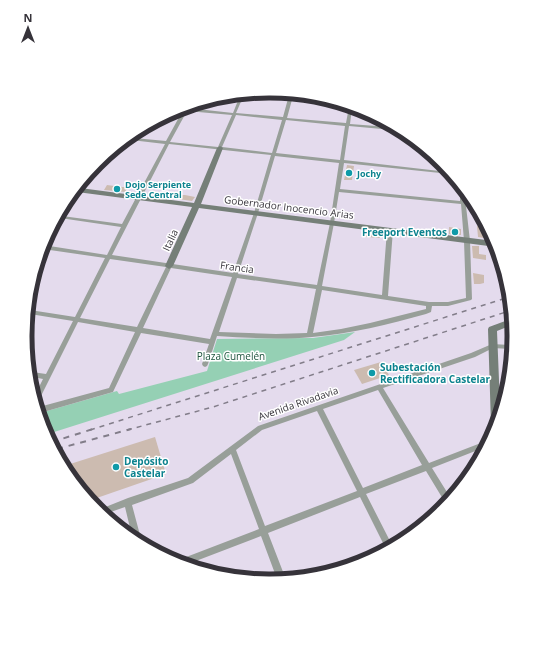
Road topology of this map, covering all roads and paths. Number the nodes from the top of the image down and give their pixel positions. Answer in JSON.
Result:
{"nodes":[{"id":1,"x":290,"y":100,"type":"edge"},
{"id":2,"x":239,"y":101,"type":"edge"},
{"id":3,"x":196,"y":110,"type":"edge"},
{"id":4,"x":349,"y":112,"type":"edge"},
{"id":5,"x":234,"y":114,"type":"junction"},
{"id":6,"x":181,"y":116,"type":"edge"},
{"id":7,"x":285,"y":119,"type":"junction"},
{"id":8,"x":347,"y":125,"type":"junction"},
{"id":9,"x":385,"y":128,"type":"edge"},
{"id":10,"x":136,"y":140,"type":"edge"},
{"id":11,"x":167,"y":143,"type":"junction"},
{"id":12,"x":220,"y":148,"type":"junction"},
{"id":13,"x":274,"y":155,"type":"junction"},
{"id":14,"x":342,"y":162,"type":"junction"},
{"id":15,"x":440,"y":171,"type":"edge"},
{"id":16,"x":82,"y":190,"type":"edge"},
{"id":17,"x":338,"y":190,"type":"junction"},
{"id":18,"x":139,"y":197,"type":"junction"},
{"id":19,"x":462,"y":197,"type":"edge"},
{"id":20,"x":463,"y":203,"type":"junction"},
{"id":21,"x":197,"y":205,"type":"junction"},
{"id":22,"x":256,"y":213,"type":"junction"},
{"id":23,"x":64,"y":218,"type":"edge"},
{"id":24,"x":332,"y":223,"type":"junction"},
{"id":25,"x":124,"y":226,"type":"junction"},
{"id":26,"x":390,"y":230,"type":"junction"},
{"id":27,"x":467,"y":241,"type":"junction"},
{"id":28,"x":488,"y":243,"type":"edge"},
{"id":29,"x":49,"y":248,"type":"edge"},
{"id":30,"x":108,"y":257,"type":"junction"},
{"id":31,"x":169,"y":266,"type":"junction"},
{"id":32,"x":234,"y":275,"type":"junction"},
{"id":33,"x":320,"y":288,"type":"junction"},
{"id":34,"x":385,"y":297,"type":"junction"},
{"id":35,"x":429,"y":304,"type":"junction"},
{"id":36,"x":33,"y":313,"type":"edge"},
{"id":37,"x":76,"y":320,"type":"junction"},
{"id":38,"x":506,"y":324,"type":"edge"},
{"id":39,"x":140,"y":330,"type":"junction"},
{"id":40,"x":215,"y":334,"type":"junction"},
{"id":41,"x":310,"y":335,"type":"junction"},
{"id":42,"x":212,"y":342,"type":"junction"},
{"id":43,"x":492,"y":346,"type":"junction"},
{"id":44,"x":506,"y":347,"type":"edge"},
{"id":45,"x":205,"y":364,"type":"dead end"},
{"id":46,"x":36,"y":374,"type":"edge"},
{"id":47,"x":48,"y":377,"type":"junction"},
{"id":48,"x":379,"y":387,"type":"junction"},
{"id":49,"x":39,"y":394,"type":"edge"},
{"id":50,"x":319,"y":408,"type":"junction"},
{"id":51,"x":44,"y":409,"type":"edge"},
{"id":52,"x":495,"y":409,"type":"edge"},
{"id":53,"x":480,"y":446,"type":"edge"},
{"id":54,"x":232,"y":449,"type":"junction"},
{"id":55,"x":427,"y":467,"type":"junction"},
{"id":56,"x":361,"y":494,"type":"junction"},
{"id":57,"x":445,"y":496,"type":"edge"},
{"id":58,"x":128,"y":502,"type":"junction"},
{"id":59,"x":108,"y":510,"type":"edge"},
{"id":60,"x":263,"y":530,"type":"junction"},
{"id":61,"x":135,"y":531,"type":"edge"},
{"id":62,"x":387,"y":543,"type":"edge"},
{"id":63,"x":190,"y":560,"type":"edge"},
{"id":64,"x":279,"y":573,"type":"edge"}],
"edges":[{"from":1,"to":7,"type":"street"},
{"from":2,"to":5,"type":"street","name":"Italia"},
{"from":3,"to":5,"type":"street"},
{"from":4,"to":8,"type":"street"},
{"from":5,"to":7,"type":"street"},
{"from":5,"to":12,"type":"street","name":"Italia"},
{"from":6,"to":11,"type":"street"},
{"from":7,"to":8,"type":"street"},
{"from":7,"to":13,"type":"street"},
{"from":8,"to":9,"type":"street"},
{"from":8,"to":14,"type":"street"},
{"from":10,"to":11,"type":"street"},
{"from":11,"to":12,"type":"street"},
{"from":11,"to":18,"type":"street"},
{"from":12,"to":13,"type":"street"},
{"from":12,"to":21,"type":"street","name":"Italia"},
{"from":13,"to":14,"type":"street"},
{"from":13,"to":22,"type":"street"},
{"from":14,"to":15,"type":"street"},
{"from":14,"to":17,"type":"street"},
{"from":16,"to":18,"type":"street","name":"Gobernador Inocencio Arias"},
{"from":17,"to":20,"type":"street"},
{"from":17,"to":24,"type":"street"},
{"from":18,"to":21,"type":"street","name":"Gobernador Inocencio Arias"},
{"from":18,"to":25,"type":"street"},
{"from":19,"to":20,"type":"street"},
{"from":20,"to":27,"type":"street"},
{"from":21,"to":22,"type":"street","name":"Gobernador Inocencio Arias"},
{"from":21,"to":31,"type":"street","name":"Italia"},
{"from":22,"to":24,"type":"street","name":"Gobernador Inocencio Arias"},
{"from":22,"to":32,"type":"street"},
{"from":23,"to":25,"type":"street"},
{"from":24,"to":26,"type":"street","name":"Gobernador Inocencio Arias"},
{"from":24,"to":33,"type":"street"},
{"from":25,"to":30,"type":"street"},
{"from":26,"to":27,"type":"street","name":"Gobernador Inocencio Arias"},
{"from":26,"to":34,"type":"street"},
{"from":27,"to":28,"type":"street","name":"Gobernador Inocencio Arias"},
{"from":27,"to":35,"type":"street","name":"Francia"},
{"from":29,"to":30,"type":"street","name":"Francia"},
{"from":30,"to":31,"type":"street","name":"Francia"},
{"from":30,"to":37,"type":"street"},
{"from":31,"to":32,"type":"street","name":"Francia"},
{"from":31,"to":39,"type":"street","name":"Italia"},
{"from":32,"to":33,"type":"street","name":"Francia"},
{"from":32,"to":40,"type":"street"},
{"from":33,"to":34,"type":"street","name":"Francia"},
{"from":33,"to":41,"type":"street"},
{"from":34,"to":35,"type":"street","name":"Francia"},
{"from":35,"to":41,"type":"street"},
{"from":36,"to":37,"type":"street"},
{"from":37,"to":39,"type":"street"},
{"from":37,"to":47,"type":"street"},
{"from":38,"to":43,"type":"street"},
{"from":39,"to":42,"type":"street"},
{"from":39,"to":51,"type":"street","name":"Italia"},
{"from":40,"to":41,"type":"street"},
{"from":40,"to":42,"type":"street"},
{"from":42,"to":45,"type":"street"},
{"from":43,"to":44,"type":"street"},
{"from":43,"to":48,"type":"street","name":"Avenida Rivadavia"},
{"from":43,"to":52,"type":"street"},
{"from":46,"to":47,"type":"street"},
{"from":47,"to":49,"type":"street"},
{"from":48,"to":50,"type":"street","name":"Avenida Rivadavia"},
{"from":48,"to":55,"type":"street"},
{"from":50,"to":54,"type":"street","name":"Avenida Rivadavia"},
{"from":50,"to":56,"type":"street"},
{"from":53,"to":55,"type":"street"},
{"from":54,"to":58,"type":"street","name":"Avenida Rivadavia"},
{"from":54,"to":60,"type":"street"},
{"from":55,"to":56,"type":"street"},
{"from":55,"to":57,"type":"street"},
{"from":56,"to":60,"type":"street"},
{"from":56,"to":62,"type":"street"},
{"from":58,"to":59,"type":"street","name":"Avenida Rivadavia"},
{"from":58,"to":61,"type":"street"},
{"from":60,"to":63,"type":"street"},
{"from":60,"to":64,"type":"street"}]}
